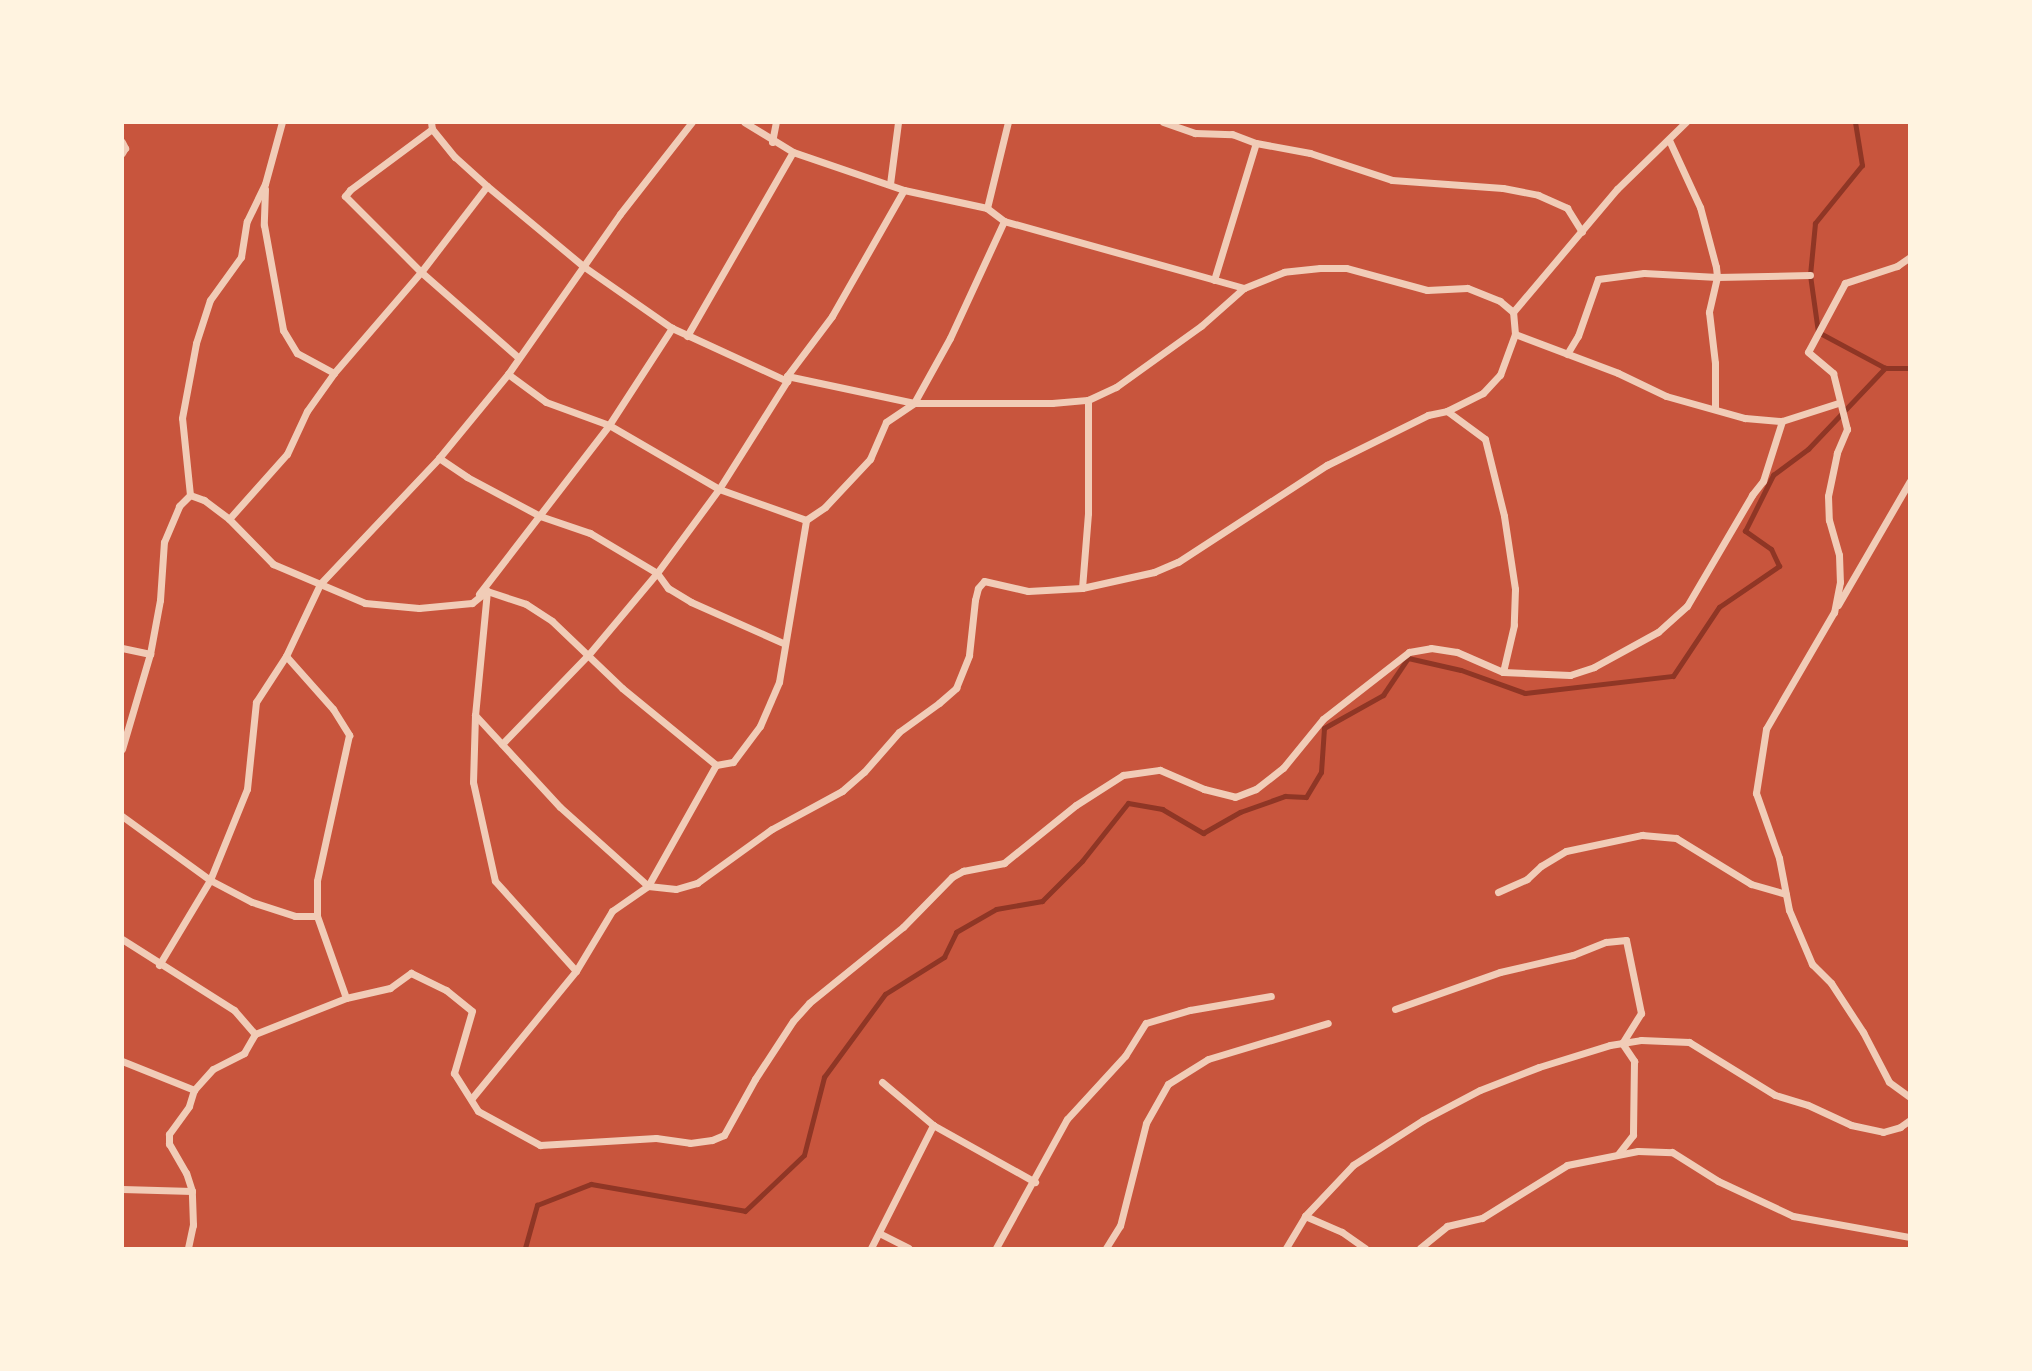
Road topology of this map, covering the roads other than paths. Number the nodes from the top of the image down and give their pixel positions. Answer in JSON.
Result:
{"nodes":[{"id":1,"x":282,"y":122,"type":"edge"},
{"id":2,"x":692,"y":122,"type":"edge"},
{"id":3,"x":744,"y":122,"type":"edge"},
{"id":4,"x":776,"y":122,"type":"edge"},
{"id":5,"x":898,"y":122,"type":"edge"},
{"id":6,"x":1008,"y":122,"type":"edge"},
{"id":7,"x":1163,"y":122,"type":"edge"},
{"id":8,"x":1686,"y":122,"type":"edge"},
{"id":9,"x":431,"y":126,"type":"edge"},
{"id":10,"x":1668,"y":141,"type":"junction"},
{"id":11,"x":122,"y":142,"type":"edge"},
{"id":12,"x":772,"y":142,"type":"junction"},
{"id":13,"x":1256,"y":143,"type":"junction"},
{"id":14,"x":793,"y":152,"type":"junction"},
{"id":15,"x":122,"y":153,"type":"edge"},
{"id":16,"x":265,"y":184,"type":"junction"},
{"id":17,"x":890,"y":184,"type":"junction"},
{"id":18,"x":487,"y":186,"type":"junction"},
{"id":19,"x":904,"y":190,"type":"junction"},
{"id":20,"x":987,"y":208,"type":"junction"},
{"id":21,"x":1004,"y":220,"type":"junction"},
{"id":22,"x":1582,"y":232,"type":"junction"},
{"id":23,"x":1909,"y":257,"type":"edge"},
{"id":24,"x":583,"y":266,"type":"junction"},
{"id":25,"x":421,"y":272,"type":"junction"},
{"id":26,"x":1810,"y":275,"type":"dead end"},
{"id":27,"x":1717,"y":277,"type":"junction"},
{"id":28,"x":1214,"y":280,"type":"junction"},
{"id":29,"x":1244,"y":288,"type":"junction"},
{"id":30,"x":1513,"y":312,"type":"junction"},
{"id":31,"x":672,"y":328,"type":"junction"},
{"id":32,"x":1515,"y":334,"type":"junction"},
{"id":33,"x":687,"y":336,"type":"junction"},
{"id":34,"x":1567,"y":354,"type":"junction"},
{"id":35,"x":519,"y":358,"type":"junction"},
{"id":36,"x":334,"y":373,"type":"junction"},
{"id":37,"x":508,"y":374,"type":"junction"},
{"id":38,"x":787,"y":378,"type":"junction"},
{"id":39,"x":1088,"y":400,"type":"junction"},
{"id":40,"x":914,"y":403,"type":"junction"},
{"id":41,"x":1838,"y":403,"type":"junction"},
{"id":42,"x":1715,"y":407,"type":"junction"},
{"id":43,"x":1447,"y":411,"type":"junction"},
{"id":44,"x":1782,"y":421,"type":"junction"},
{"id":45,"x":609,"y":425,"type":"junction"},
{"id":46,"x":439,"y":458,"type":"junction"},
{"id":47,"x":1909,"y":481,"type":"edge"},
{"id":48,"x":719,"y":489,"type":"junction"},
{"id":49,"x":190,"y":495,"type":"junction"},
{"id":50,"x":540,"y":516,"type":"junction"},
{"id":51,"x":229,"y":519,"type":"junction"},
{"id":52,"x":806,"y":520,"type":"junction"},
{"id":53,"x":657,"y":573,"type":"junction"},
{"id":54,"x":320,"y":584,"type":"junction"},
{"id":55,"x":1082,"y":589,"type":"junction"},
{"id":56,"x":487,"y":591,"type":"junction"},
{"id":57,"x":472,"y":603,"type":"junction"},
{"id":58,"x":1834,"y":612,"type":"junction"},
{"id":59,"x":783,"y":643,"type":"junction"},
{"id":60,"x":122,"y":648,"type":"edge"},
{"id":61,"x":150,"y":654,"type":"junction"},
{"id":62,"x":589,"y":654,"type":"junction"},
{"id":63,"x":285,"y":656,"type":"junction"},
{"id":64,"x":1503,"y":672,"type":"junction"},
{"id":65,"x":475,"y":715,"type":"junction"},
{"id":66,"x":502,"y":744,"type":"junction"},
{"id":67,"x":122,"y":749,"type":"edge"},
{"id":68,"x":716,"y":765,"type":"junction"},
{"id":69,"x":122,"y":816,"type":"edge"},
{"id":70,"x":210,"y":880,"type":"junction"},
{"id":71,"x":649,"y":886,"type":"junction"},
{"id":72,"x":1498,"y":892,"type":"dead end"},
{"id":73,"x":1786,"y":894,"type":"junction"},
{"id":74,"x":317,"y":916,"type":"junction"},
{"id":75,"x":122,"y":939,"type":"edge"},
{"id":76,"x":159,"y":965,"type":"junction"},
{"id":77,"x":576,"y":971,"type":"junction"},
{"id":78,"x":1271,"y":996,"type":"dead end"},
{"id":79,"x":346,"y":998,"type":"junction"},
{"id":80,"x":1395,"y":1009,"type":"dead end"},
{"id":81,"x":1328,"y":1023,"type":"dead end"},
{"id":82,"x":256,"y":1034,"type":"junction"},
{"id":83,"x":1622,"y":1044,"type":"junction"},
{"id":84,"x":122,"y":1061,"type":"edge"},
{"id":85,"x":882,"y":1082,"type":"dead end"},
{"id":86,"x":194,"y":1090,"type":"junction"},
{"id":87,"x":1909,"y":1097,"type":"edge"},
{"id":88,"x":472,"y":1098,"type":"junction"},
{"id":89,"x":1909,"y":1120,"type":"edge"},
{"id":90,"x":933,"y":1125,"type":"junction"},
{"id":91,"x":1618,"y":1155,"type":"junction"},
{"id":92,"x":1035,"y":1182,"type":"junction"},
{"id":93,"x":122,"y":1189,"type":"edge"},
{"id":94,"x":192,"y":1191,"type":"junction"},
{"id":95,"x":1305,"y":1216,"type":"junction"},
{"id":96,"x":879,"y":1233,"type":"junction"},
{"id":97,"x":1909,"y":1237,"type":"edge"},
{"id":98,"x":188,"y":1248,"type":"edge"},
{"id":99,"x":871,"y":1248,"type":"edge"},
{"id":100,"x":908,"y":1248,"type":"edge"},
{"id":101,"x":996,"y":1248,"type":"edge"},
{"id":102,"x":1106,"y":1248,"type":"edge"},
{"id":103,"x":1286,"y":1248,"type":"edge"},
{"id":104,"x":1365,"y":1248,"type":"edge"},
{"id":105,"x":1420,"y":1248,"type":"edge"}],
"edges":[{"from":1,"to":16,"type":"street"},
{"from":2,"to":24,"type":"street"},
{"from":3,"to":12,"type":"street"},
{"from":4,"to":12,"type":"street"},
{"from":5,"to":17,"type":"street"},
{"from":6,"to":20,"type":"street"},
{"from":7,"to":13,"type":"street"},
{"from":8,"to":10,"type":"street"},
{"from":9,"to":18,"type":"street"},
{"from":9,"to":25,"type":"street"},
{"from":10,"to":22,"type":"street"},
{"from":10,"to":27,"type":"street"},
{"from":11,"to":15,"type":"street"},
{"from":12,"to":14,"type":"street"},
{"from":13,"to":22,"type":"street"},
{"from":13,"to":28,"type":"street"},
{"from":14,"to":17,"type":"street"},
{"from":14,"to":33,"type":"street"},
{"from":16,"to":36,"type":"street"},
{"from":16,"to":49,"type":"street"},
{"from":17,"to":19,"type":"street"},
{"from":18,"to":24,"type":"street"},
{"from":18,"to":25,"type":"street"},
{"from":19,"to":20,"type":"street"},
{"from":19,"to":38,"type":"street"},
{"from":20,"to":21,"type":"street"},
{"from":21,"to":28,"type":"street"},
{"from":21,"to":40,"type":"street"},
{"from":22,"to":30,"type":"street"},
{"from":23,"to":41,"type":"street"},
{"from":24,"to":31,"type":"street"},
{"from":24,"to":35,"type":"street"},
{"from":25,"to":35,"type":"street"},
{"from":25,"to":36,"type":"street"},
{"from":26,"to":27,"type":"street"},
{"from":27,"to":34,"type":"street"},
{"from":27,"to":42,"type":"street"},
{"from":28,"to":29,"type":"street"},
{"from":29,"to":30,"type":"street"},
{"from":29,"to":39,"type":"street"},
{"from":30,"to":32,"type":"street"},
{"from":31,"to":33,"type":"street"},
{"from":31,"to":45,"type":"street"},
{"from":32,"to":34,"type":"street"},
{"from":32,"to":43,"type":"street"},
{"from":33,"to":38,"type":"street"},
{"from":34,"to":42,"type":"street"},
{"from":35,"to":37,"type":"street"},
{"from":36,"to":51,"type":"street"},
{"from":37,"to":45,"type":"street"},
{"from":37,"to":46,"type":"street"},
{"from":38,"to":40,"type":"street"},
{"from":38,"to":48,"type":"street"},
{"from":39,"to":40,"type":"street"},
{"from":39,"to":55,"type":"street"},
{"from":40,"to":52,"type":"street"},
{"from":41,"to":44,"type":"street"},
{"from":41,"to":58,"type":"street"},
{"from":42,"to":44,"type":"street"},
{"from":43,"to":55,"type":"street"},
{"from":43,"to":64,"type":"street"},
{"from":44,"to":64,"type":"street"},
{"from":45,"to":48,"type":"street"},
{"from":45,"to":50,"type":"street"},
{"from":46,"to":50,"type":"street"},
{"from":46,"to":54,"type":"street"},
{"from":47,"to":58,"type":"street"},
{"from":48,"to":52,"type":"street"},
{"from":48,"to":53,"type":"street"},
{"from":49,"to":51,"type":"street"},
{"from":49,"to":61,"type":"street"},
{"from":50,"to":53,"type":"street"},
{"from":50,"to":57,"type":"street"},
{"from":51,"to":54,"type":"street"},
{"from":52,"to":59,"type":"street"},
{"from":53,"to":59,"type":"street"},
{"from":53,"to":62,"type":"street"},
{"from":54,"to":57,"type":"street"},
{"from":54,"to":63,"type":"street"},
{"from":55,"to":71,"type":"street"},
{"from":56,"to":57,"type":"street"},
{"from":56,"to":62,"type":"street"},
{"from":56,"to":65,"type":"street"},
{"from":58,"to":73,"type":"street"},
{"from":59,"to":68,"type":"street"},
{"from":60,"to":61,"type":"street"},
{"from":61,"to":67,"type":"street"},
{"from":62,"to":66,"type":"street"},
{"from":62,"to":68,"type":"street"},
{"from":63,"to":70,"type":"street"},
{"from":63,"to":74,"type":"street"},
{"from":64,"to":88,"type":"street"},
{"from":65,"to":66,"type":"street"},
{"from":65,"to":77,"type":"street"},
{"from":66,"to":71,"type":"street"},
{"from":68,"to":71,"type":"street"},
{"from":69,"to":70,"type":"street"},
{"from":70,"to":74,"type":"street"},
{"from":70,"to":76,"type":"street"},
{"from":71,"to":77,"type":"street"},
{"from":72,"to":73,"type":"street"},
{"from":73,"to":87,"type":"street"},
{"from":74,"to":79,"type":"street"},
{"from":75,"to":76,"type":"street"},
{"from":76,"to":82,"type":"street"},
{"from":77,"to":88,"type":"street"},
{"from":78,"to":92,"type":"street"},
{"from":79,"to":82,"type":"street"},
{"from":79,"to":88,"type":"street"},
{"from":80,"to":83,"type":"street"},
{"from":81,"to":102,"type":"street"},
{"from":82,"to":86,"type":"street"},
{"from":83,"to":89,"type":"street"},
{"from":83,"to":91,"type":"street"},
{"from":83,"to":95,"type":"street"},
{"from":84,"to":86,"type":"street"},
{"from":85,"to":90,"type":"street"},
{"from":86,"to":94,"type":"street"},
{"from":90,"to":92,"type":"street"},
{"from":90,"to":96,"type":"street"},
{"from":91,"to":97,"type":"street"},
{"from":91,"to":105,"type":"street"},
{"from":92,"to":101,"type":"street"},
{"from":93,"to":94,"type":"street"},
{"from":94,"to":98,"type":"street"},
{"from":95,"to":103,"type":"street"},
{"from":95,"to":104,"type":"street"},
{"from":96,"to":99,"type":"street"},
{"from":96,"to":100,"type":"street"}]}
